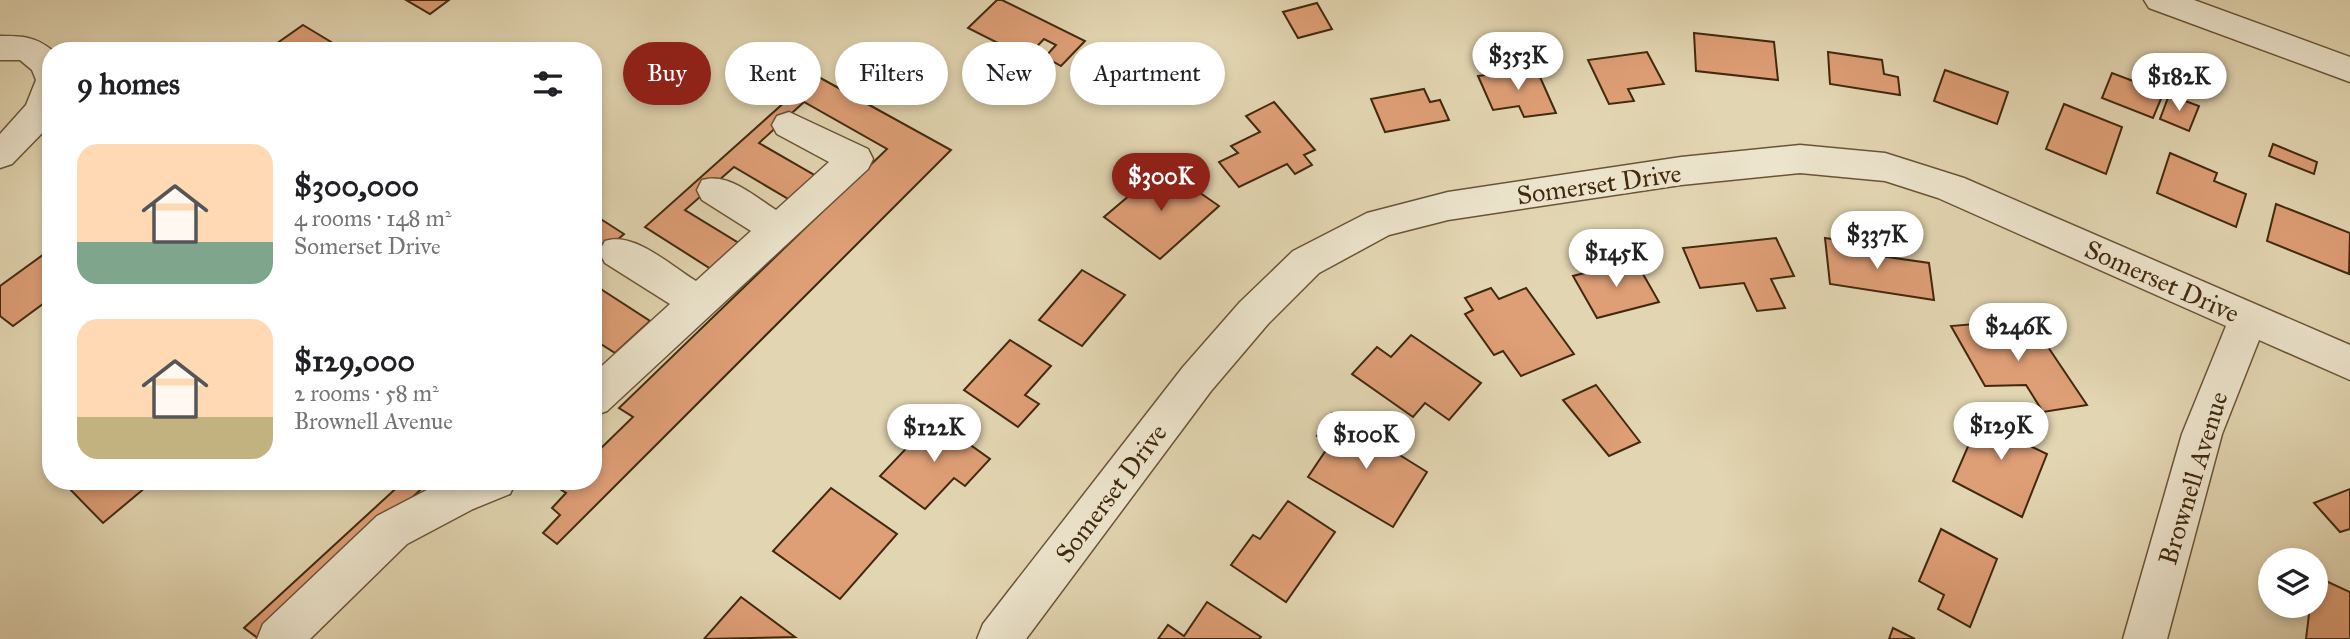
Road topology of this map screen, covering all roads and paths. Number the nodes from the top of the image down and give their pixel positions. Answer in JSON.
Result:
{"nodes":[{"id":1,"x":2160,"y":0,"type":"edge"},
{"id":2,"x":0,"y":48,"type":"edge"},
{"id":3,"x":42,"y":60,"type":"edge"},
{"id":4,"x":2350,"y":71,"type":"edge"},
{"id":5,"x":42,"y":110,"type":"edge"},
{"id":6,"x":789,"y":125,"type":"dead end"},
{"id":7,"x":0,"y":154,"type":"edge"},
{"id":8,"x":715,"y":190,"type":"dead end"},
{"id":9,"x":777,"y":229,"type":"junction"},
{"id":10,"x":618,"y":252,"type":"dead end"},
{"id":11,"x":698,"y":302,"type":"junction"},
{"id":12,"x":2248,"y":318,"type":"junction"},
{"id":13,"x":2350,"y":363,"type":"edge"},
{"id":14,"x":602,"y":391,"type":"edge"},
{"id":15,"x":471,"y":490,"type":"edge"},
{"id":16,"x":279,"y":639,"type":"edge"},
{"id":17,"x":999,"y":639,"type":"edge"},
{"id":18,"x":2146,"y":639,"type":"edge"}],
"edges":[{"from":1,"to":4,"type":"street"},
{"from":2,"to":3,"type":"street"},
{"from":5,"to":7,"type":"street"},
{"from":6,"to":9,"type":"street"},
{"from":8,"to":9,"type":"street"},
{"from":9,"to":11,"type":"street"},
{"from":10,"to":11,"type":"street"},
{"from":11,"to":14,"type":"street"},
{"from":12,"to":13,"type":"street","name":"Somerset Drive"},
{"from":12,"to":17,"type":"street","name":"Somerset Drive"},
{"from":12,"to":18,"type":"street","name":"Brownell Avenue"},
{"from":15,"to":16,"type":"street"}]}
